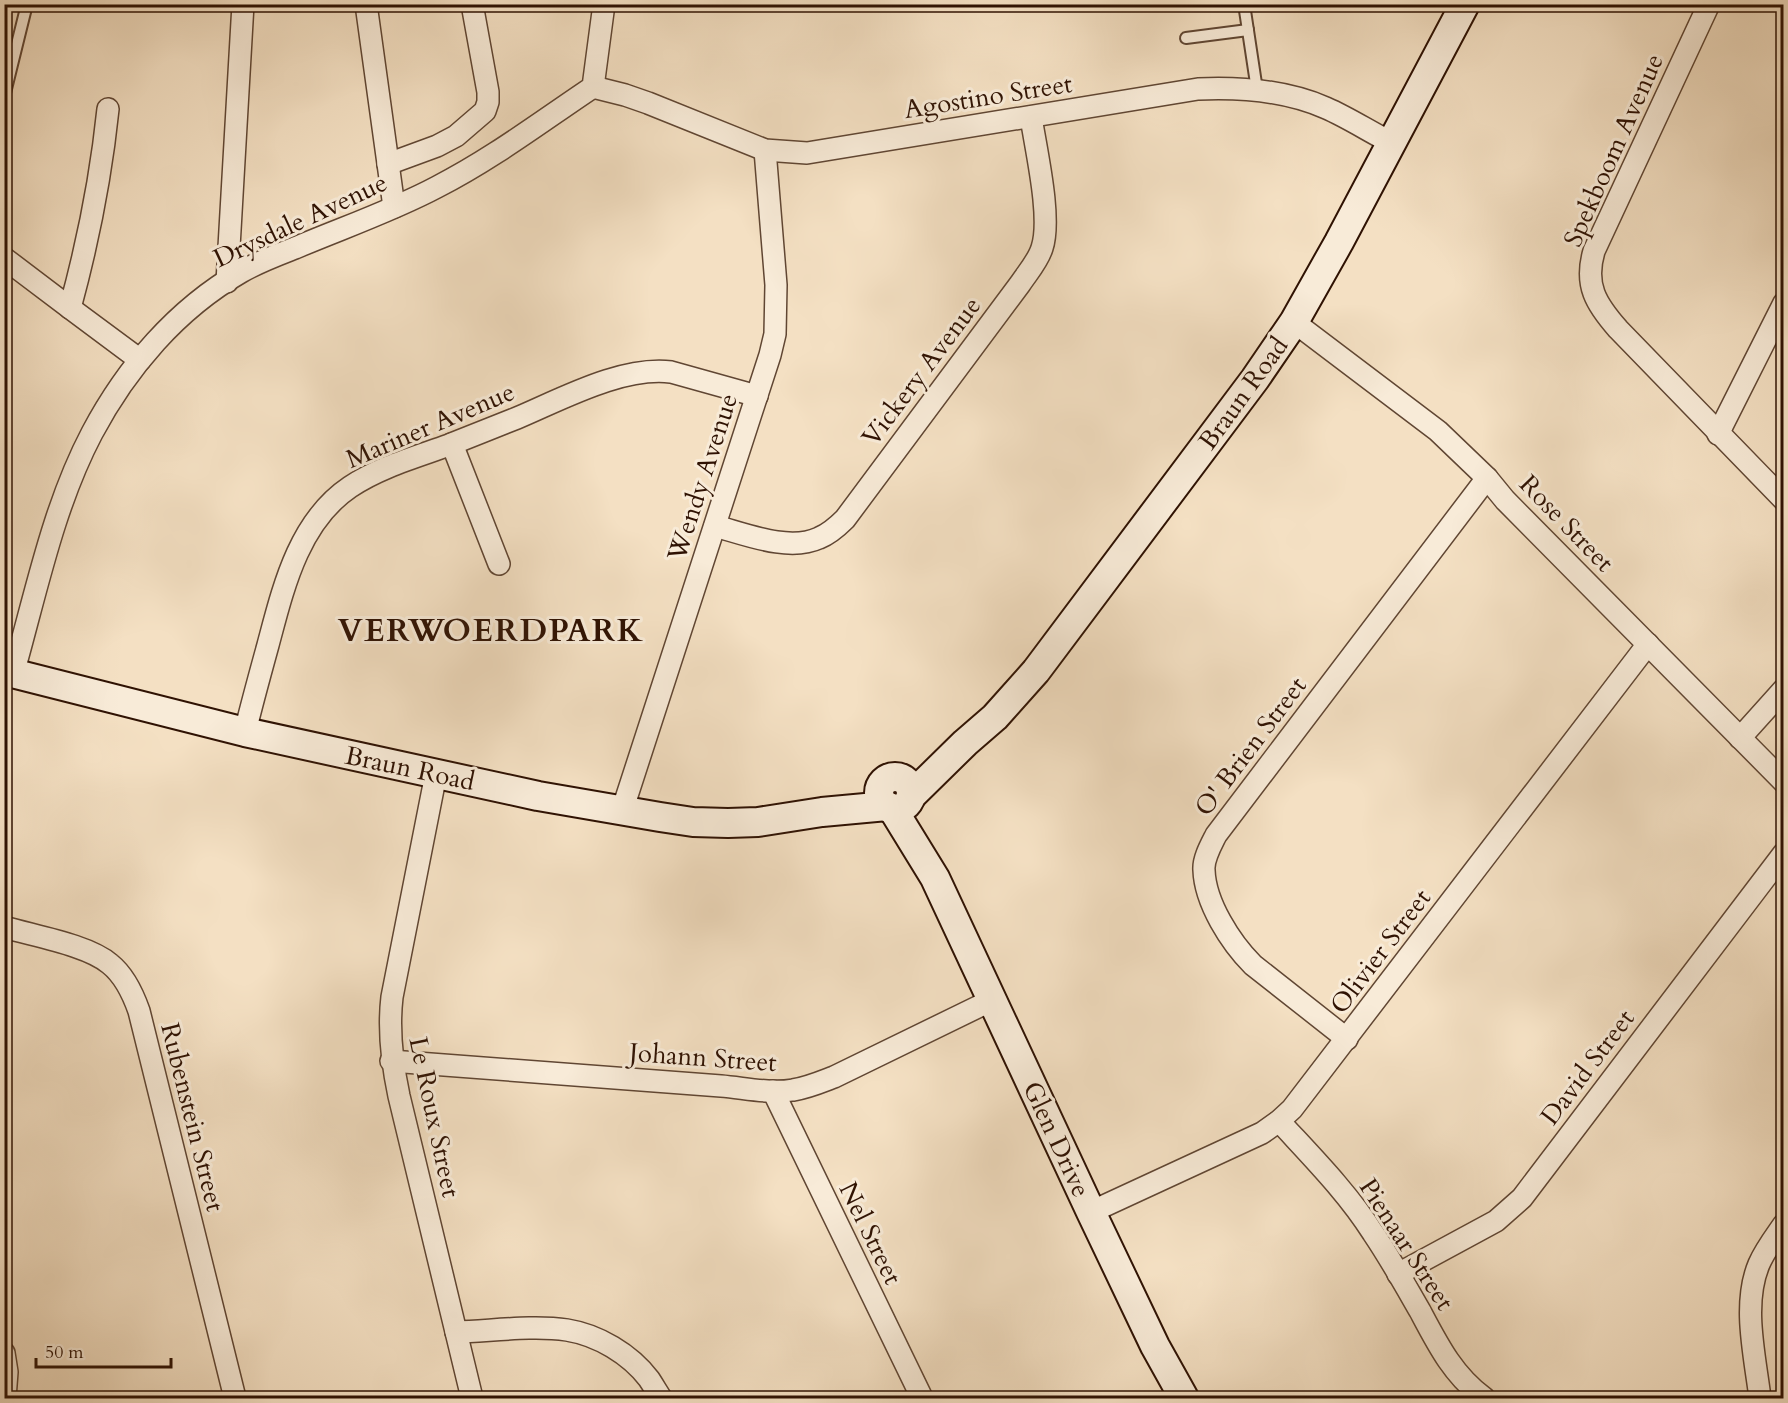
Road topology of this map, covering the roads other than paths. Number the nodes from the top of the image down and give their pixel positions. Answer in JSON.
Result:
{"nodes":[{"id":1,"x":27,"y":4,"type":"edge"},
{"id":2,"x":243,"y":4,"type":"edge"},
{"id":3,"x":366,"y":4,"type":"edge"},
{"id":4,"x":472,"y":4,"type":"edge"},
{"id":5,"x":604,"y":4,"type":"edge"},
{"id":6,"x":1244,"y":4,"type":"edge"},
{"id":7,"x":1465,"y":4,"type":"edge"},
{"id":8,"x":1709,"y":4,"type":"edge"},
{"id":9,"x":1248,"y":30,"type":"junction"},
{"id":10,"x":1186,"y":38,"type":"dead end"},
{"id":11,"x":594,"y":87,"type":"junction"},
{"id":12,"x":1257,"y":90,"type":"junction"},
{"id":13,"x":4,"y":97,"type":"edge"},
{"id":14,"x":108,"y":108,"type":"dead end"},
{"id":15,"x":1031,"y":117,"type":"junction"},
{"id":16,"x":1392,"y":143,"type":"junction"},
{"id":17,"x":765,"y":150,"type":"junction"},
{"id":18,"x":388,"y":164,"type":"junction"},
{"id":19,"x":394,"y":207,"type":"junction"},
{"id":20,"x":4,"y":258,"type":"edge"},
{"id":21,"x":227,"y":282,"type":"junction"},
{"id":22,"x":1784,"y":303,"type":"edge"},
{"id":23,"x":69,"y":309,"type":"junction"},
{"id":24,"x":1294,"y":322,"type":"junction"},
{"id":25,"x":140,"y":360,"type":"junction"},
{"id":26,"x":757,"y":396,"type":"junction"},
{"id":27,"x":1718,"y":434,"type":"junction"},
{"id":28,"x":452,"y":444,"type":"junction"},
{"id":29,"x":1487,"y":478,"type":"junction"},
{"id":30,"x":1784,"y":500,"type":"edge"},
{"id":31,"x":715,"y":526,"type":"junction"},
{"id":32,"x":499,"y":564,"type":"dead end"},
{"id":33,"x":1648,"y":645,"type":"junction"},
{"id":34,"x":9,"y":672,"type":"edge"},
{"id":35,"x":1784,"y":689,"type":"edge"},
{"id":36,"x":245,"y":732,"type":"junction"},
{"id":37,"x":1740,"y":738,"type":"junction"},
{"id":38,"x":436,"y":774,"type":"junction"},
{"id":39,"x":1784,"y":782,"type":"edge"},
{"id":40,"x":897,"y":796,"type":"junction"},
{"id":41,"x":622,"y":811,"type":"junction"},
{"id":42,"x":1784,"y":853,"type":"edge"},
{"id":43,"x":4,"y":927,"type":"edge"},
{"id":44,"x":992,"y":1000,"type":"junction"},
{"id":45,"x":1347,"y":1039,"type":"junction"},
{"id":46,"x":392,"y":1060,"type":"junction"},
{"id":47,"x":772,"y":1091,"type":"junction"},
{"id":48,"x":1279,"y":1121,"type":"junction"},
{"id":49,"x":1090,"y":1212,"type":"junction"},
{"id":50,"x":1784,"y":1224,"type":"edge"},
{"id":51,"x":1398,"y":1274,"type":"junction"},
{"id":52,"x":456,"y":1332,"type":"junction"},
{"id":53,"x":4,"y":1353,"type":"edge"},
{"id":54,"x":6,"y":1398,"type":"edge"},
{"id":55,"x":235,"y":1398,"type":"edge"},
{"id":56,"x":472,"y":1398,"type":"edge"},
{"id":57,"x":661,"y":1398,"type":"edge"},
{"id":58,"x":922,"y":1398,"type":"edge"},
{"id":59,"x":1184,"y":1398,"type":"edge"},
{"id":60,"x":1484,"y":1398,"type":"edge"},
{"id":61,"x":1760,"y":1398,"type":"edge"}],
"edges":[{"from":1,"to":13,"type":"lane"},
{"from":2,"to":21,"type":"street"},
{"from":3,"to":18,"type":"street"},
{"from":4,"to":18,"type":"street"},
{"from":5,"to":11,"type":"street"},
{"from":6,"to":9,"type":"lane"},
{"from":7,"to":16,"type":"street","name":"Braun Road"},
{"from":8,"to":27,"type":"street","name":"Spekboom Avenue"},
{"from":9,"to":10,"type":"lane"},
{"from":9,"to":12,"type":"lane"},
{"from":11,"to":17,"type":"street","name":"Agostino Street"},
{"from":11,"to":19,"type":"street","name":"Drysdale Avenue"},
{"from":12,"to":15,"type":"street","name":"Agostino Street"},
{"from":12,"to":16,"type":"street","name":"Agostino Street"},
{"from":14,"to":23,"type":"street"},
{"from":15,"to":17,"type":"street","name":"Agostino Street"},
{"from":15,"to":31,"type":"street","name":"Vickery Avenue"},
{"from":16,"to":24,"type":"street","name":"Braun Road"},
{"from":17,"to":26,"type":"street","name":"Wendy Avenue"},
{"from":18,"to":19,"type":"street"},
{"from":19,"to":21,"type":"street","name":"Drysdale Avenue"},
{"from":20,"to":23,"type":"street"},
{"from":21,"to":25,"type":"street","name":"Drysdale Avenue"},
{"from":22,"to":27,"type":"street"},
{"from":23,"to":25,"type":"street"},
{"from":24,"to":29,"type":"street","name":"Rose Street"},
{"from":24,"to":40,"type":"street","name":"Braun Road"},
{"from":25,"to":34,"type":"street","name":"Drysdale Avenue"},
{"from":26,"to":28,"type":"street","name":"Mariner Avenue"},
{"from":26,"to":31,"type":"street","name":"Wendy Avenue"},
{"from":27,"to":30,"type":"street","name":"Spekboom Avenue"},
{"from":28,"to":32,"type":"street"},
{"from":28,"to":36,"type":"street","name":"Mariner Avenue"},
{"from":29,"to":33,"type":"street","name":"Rose Street"},
{"from":29,"to":45,"type":"street","name":"O' Brien Street"},
{"from":31,"to":41,"type":"street","name":"Wendy Avenue"},
{"from":33,"to":37,"type":"street","name":"Rose Street"},
{"from":33,"to":45,"type":"street","name":"Olivier Street"},
{"from":34,"to":36,"type":"street","name":"Braun Road"},
{"from":35,"to":37,"type":"street"},
{"from":36,"to":38,"type":"street","name":"Braun Road"},
{"from":37,"to":39,"type":"street","name":"Rose Street"},
{"from":38,"to":41,"type":"street","name":"Braun Road"},
{"from":38,"to":46,"type":"street","name":"Le Roux Street"},
{"from":40,"to":41,"type":"street","name":"Braun Road"},
{"from":40,"to":44,"type":"street","name":"Glen Drive"},
{"from":42,"to":51,"type":"street","name":"David Street"},
{"from":43,"to":55,"type":"street","name":"Rubenstein Street"},
{"from":44,"to":47,"type":"street","name":"Johann Street"},
{"from":44,"to":49,"type":"street","name":"Glen Drive"},
{"from":45,"to":48,"type":"street","name":"Olivier Street"},
{"from":46,"to":47,"type":"street","name":"Johann Street"},
{"from":46,"to":52,"type":"street","name":"Le Roux Street"},
{"from":47,"to":58,"type":"street","name":"Nel Street"},
{"from":48,"to":49,"type":"street","name":"Olivier Street"},
{"from":48,"to":51,"type":"street","name":"Pienaar Street"},
{"from":49,"to":59,"type":"street","name":"Glen Drive"},
{"from":50,"to":61,"type":"street"},
{"from":51,"to":60,"type":"street","name":"Pienaar Street"},
{"from":52,"to":56,"type":"street","name":"Le Roux Street"},
{"from":52,"to":57,"type":"street"},
{"from":53,"to":54,"type":"street"}]}
